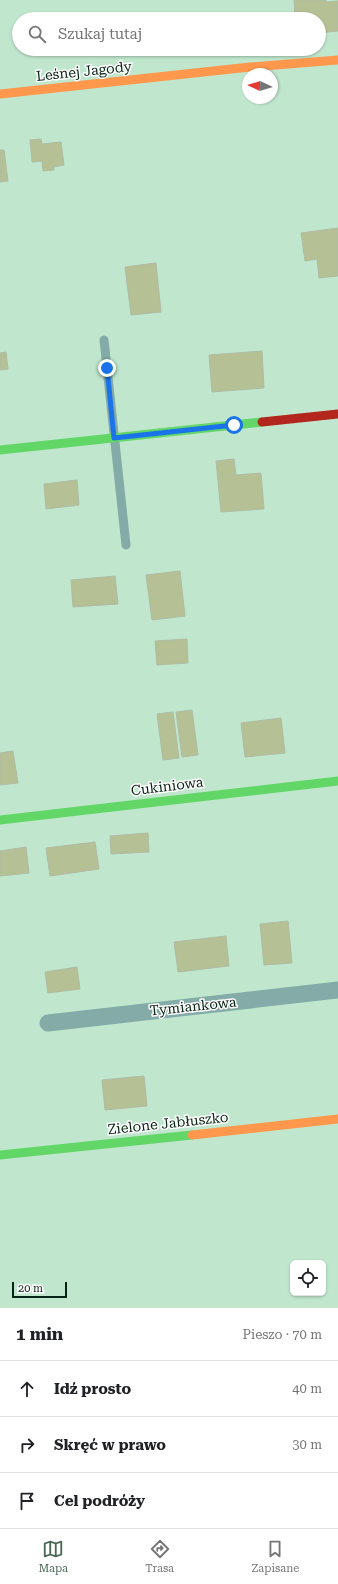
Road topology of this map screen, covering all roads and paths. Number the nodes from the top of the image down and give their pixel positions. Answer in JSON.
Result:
{"nodes":[{"id":1,"x":338,"y":60,"type":"edge"},
{"id":2,"x":0,"y":94,"type":"edge"},
{"id":3,"x":104,"y":340,"type":"dead end"},
{"id":4,"x":338,"y":414,"type":"edge"},
{"id":5,"x":114,"y":438,"type":"junction"},
{"id":6,"x":0,"y":450,"type":"edge"},
{"id":7,"x":126,"y":545,"type":"dead end"},
{"id":8,"x":338,"y":781,"type":"edge"},
{"id":9,"x":0,"y":820,"type":"edge"},
{"id":10,"x":338,"y":990,"type":"edge"},
{"id":11,"x":48,"y":1023,"type":"dead end"},
{"id":12,"x":338,"y":1119,"type":"edge"},
{"id":13,"x":0,"y":1155,"type":"edge"}],
"edges":[{"from":1,"to":2,"type":"street","name":"Leśnej Jagody"},
{"from":3,"to":5,"type":"lane"},
{"from":4,"to":5,"type":"street"},
{"from":5,"to":6,"type":"street"},
{"from":5,"to":7,"type":"lane"},
{"from":8,"to":9,"type":"street","name":"Cukiniowa"},
{"from":10,"to":11,"type":"street","name":"Tymiankowa"},
{"from":12,"to":13,"type":"street","name":"Zielone Jabłuszko"}]}
